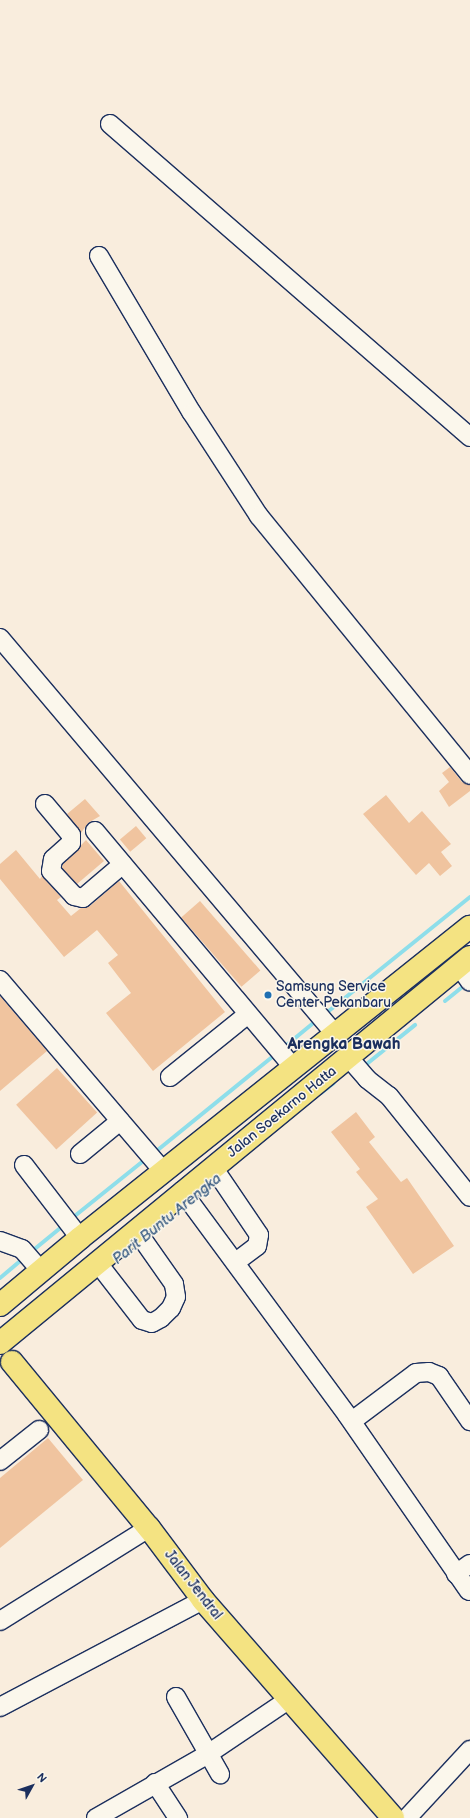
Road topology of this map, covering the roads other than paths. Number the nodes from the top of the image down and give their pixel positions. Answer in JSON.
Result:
{"nodes":[{"id":1,"x":110,"y":124,"type":"dead end"},
{"id":2,"x":99,"y":256,"type":"dead end"},
{"id":3,"x":470,"y":437,"type":"edge"},
{"id":4,"x":0,"y":638,"type":"edge"},
{"id":5,"x":470,"y":775,"type":"edge"},
{"id":6,"x":45,"y":804,"type":"dead end"},
{"id":7,"x":95,"y":830,"type":"dead end"},
{"id":8,"x":123,"y":864,"type":"junction"},
{"id":9,"x":470,"y":927,"type":"edge"},
{"id":10,"x":466,"y":970,"type":"edge"},
{"id":11,"x":0,"y":980,"type":"edge"},
{"id":12,"x":248,"y":1014,"type":"junction"},
{"id":13,"x":335,"y":1034,"type":"junction"},
{"id":14,"x":284,"y":1056,"type":"junction"},
{"id":15,"x":353,"y":1063,"type":"junction"},
{"id":16,"x":170,"y":1077,"type":"dead end"},
{"id":17,"x":120,"y":1121,"type":"junction"},
{"id":18,"x":80,"y":1154,"type":"dead end"},
{"id":19,"x":152,"y":1159,"type":"junction"},
{"id":20,"x":24,"y":1165,"type":"dead end"},
{"id":21,"x":213,"y":1167,"type":"junction"},
{"id":22,"x":186,"y":1196,"type":"junction"},
{"id":23,"x":470,"y":1197,"type":"edge"},
{"id":24,"x":71,"y":1228,"type":"junction"},
{"id":25,"x":140,"y":1236,"type":"junction"},
{"id":26,"x":0,"y":1241,"type":"edge"},
{"id":27,"x":31,"y":1259,"type":"junction"},
{"id":28,"x":236,"y":1262,"type":"junction"},
{"id":29,"x":101,"y":1268,"type":"junction"},
{"id":30,"x":0,"y":1305,"type":"edge"},
{"id":31,"x":4,"y":1350,"type":"edge"},
{"id":32,"x":352,"y":1421,"type":"junction"},
{"id":33,"x":470,"y":1421,"type":"edge"},
{"id":34,"x":38,"y":1430,"type":"dead end"},
{"id":35,"x":0,"y":1461,"type":"edge"},
{"id":36,"x":149,"y":1528,"type":"junction"},
{"id":37,"x":463,"y":1569,"type":"edge"},
{"id":38,"x":469,"y":1591,"type":"edge"},
{"id":39,"x":203,"y":1600,"type":"junction"},
{"id":40,"x":0,"y":1621,"type":"edge"},
{"id":41,"x":176,"y":1697,"type":"dead end"},
{"id":42,"x":288,"y":1700,"type":"junction"},
{"id":43,"x":0,"y":1708,"type":"edge"},
{"id":44,"x":470,"y":1750,"type":"edge"},
{"id":45,"x":208,"y":1754,"type":"junction"},
{"id":46,"x":220,"y":1774,"type":"dead end"},
{"id":47,"x":155,"y":1784,"type":"junction"},
{"id":48,"x":96,"y":1818,"type":"edge"},
{"id":49,"x":178,"y":1818,"type":"edge"},
{"id":50,"x":393,"y":1818,"type":"edge"},
{"id":51,"x":407,"y":1818,"type":"edge"}],
"edges":[{"from":1,"to":3,"type":"street"},
{"from":2,"to":5,"type":"street"},
{"from":4,"to":13,"type":"street"},
{"from":6,"to":8,"type":"street"},
{"from":7,"to":8,"type":"street"},
{"from":8,"to":12,"type":"street"},
{"from":9,"to":13,"type":"main road","name":"Jalan Soekarno Hatta"},
{"from":10,"to":15,"type":"main road","name":"Jalan Soekarno Hatta"},
{"from":11,"to":17,"type":"street"},
{"from":12,"to":14,"type":"street"},
{"from":12,"to":16,"type":"street"},
{"from":13,"to":14,"type":"main road","name":"Jalan Soekarno Hatta"},
{"from":14,"to":19,"type":"main road","name":"Jalan Soekarno Hatta"},
{"from":15,"to":21,"type":"main road","name":"Jalan Soekarno Hatta"},
{"from":15,"to":23,"type":"street"},
{"from":17,"to":18,"type":"street"},
{"from":17,"to":19,"type":"street"},
{"from":19,"to":24,"type":"main road","name":"Jalan Soekarno Hatta"},
{"from":20,"to":24,"type":"street"},
{"from":21,"to":22,"type":"main road","name":"Jalan Soekarno Hatta"},
{"from":21,"to":28,"type":"street"},
{"from":22,"to":25,"type":"main road","name":"Jalan Soekarno Hatta"},
{"from":22,"to":28,"type":"street"},
{"from":24,"to":27,"type":"main road","name":"Jalan Soekarno Hatta"},
{"from":25,"to":29,"type":"main road","name":"Jalan Soekarno Hatta"},
{"from":25,"to":29,"type":"street"},
{"from":26,"to":27,"type":"street"},
{"from":27,"to":30,"type":"main road","name":"Jalan Soekarno Hatta"},
{"from":28,"to":32,"type":"street"},
{"from":29,"to":31,"type":"main road","name":"Jalan Soekarno Hatta"},
{"from":31,"to":36,"type":"main road","name":"Jalan Jendral"},
{"from":32,"to":33,"type":"street"},
{"from":32,"to":37,"type":"street"},
{"from":34,"to":35,"type":"street"},
{"from":36,"to":39,"type":"main road","name":"Jalan Jendral"},
{"from":36,"to":40,"type":"street"},
{"from":37,"to":38,"type":"street"},
{"from":39,"to":42,"type":"main road","name":"Jalan Jendral"},
{"from":39,"to":43,"type":"street"},
{"from":41,"to":45,"type":"street"},
{"from":42,"to":45,"type":"street"},
{"from":42,"to":50,"type":"main road","name":"Jalan Jendral"},
{"from":44,"to":51,"type":"street"},
{"from":45,"to":46,"type":"street"},
{"from":45,"to":47,"type":"street"},
{"from":47,"to":48,"type":"street"},
{"from":47,"to":49,"type":"street"}]}
